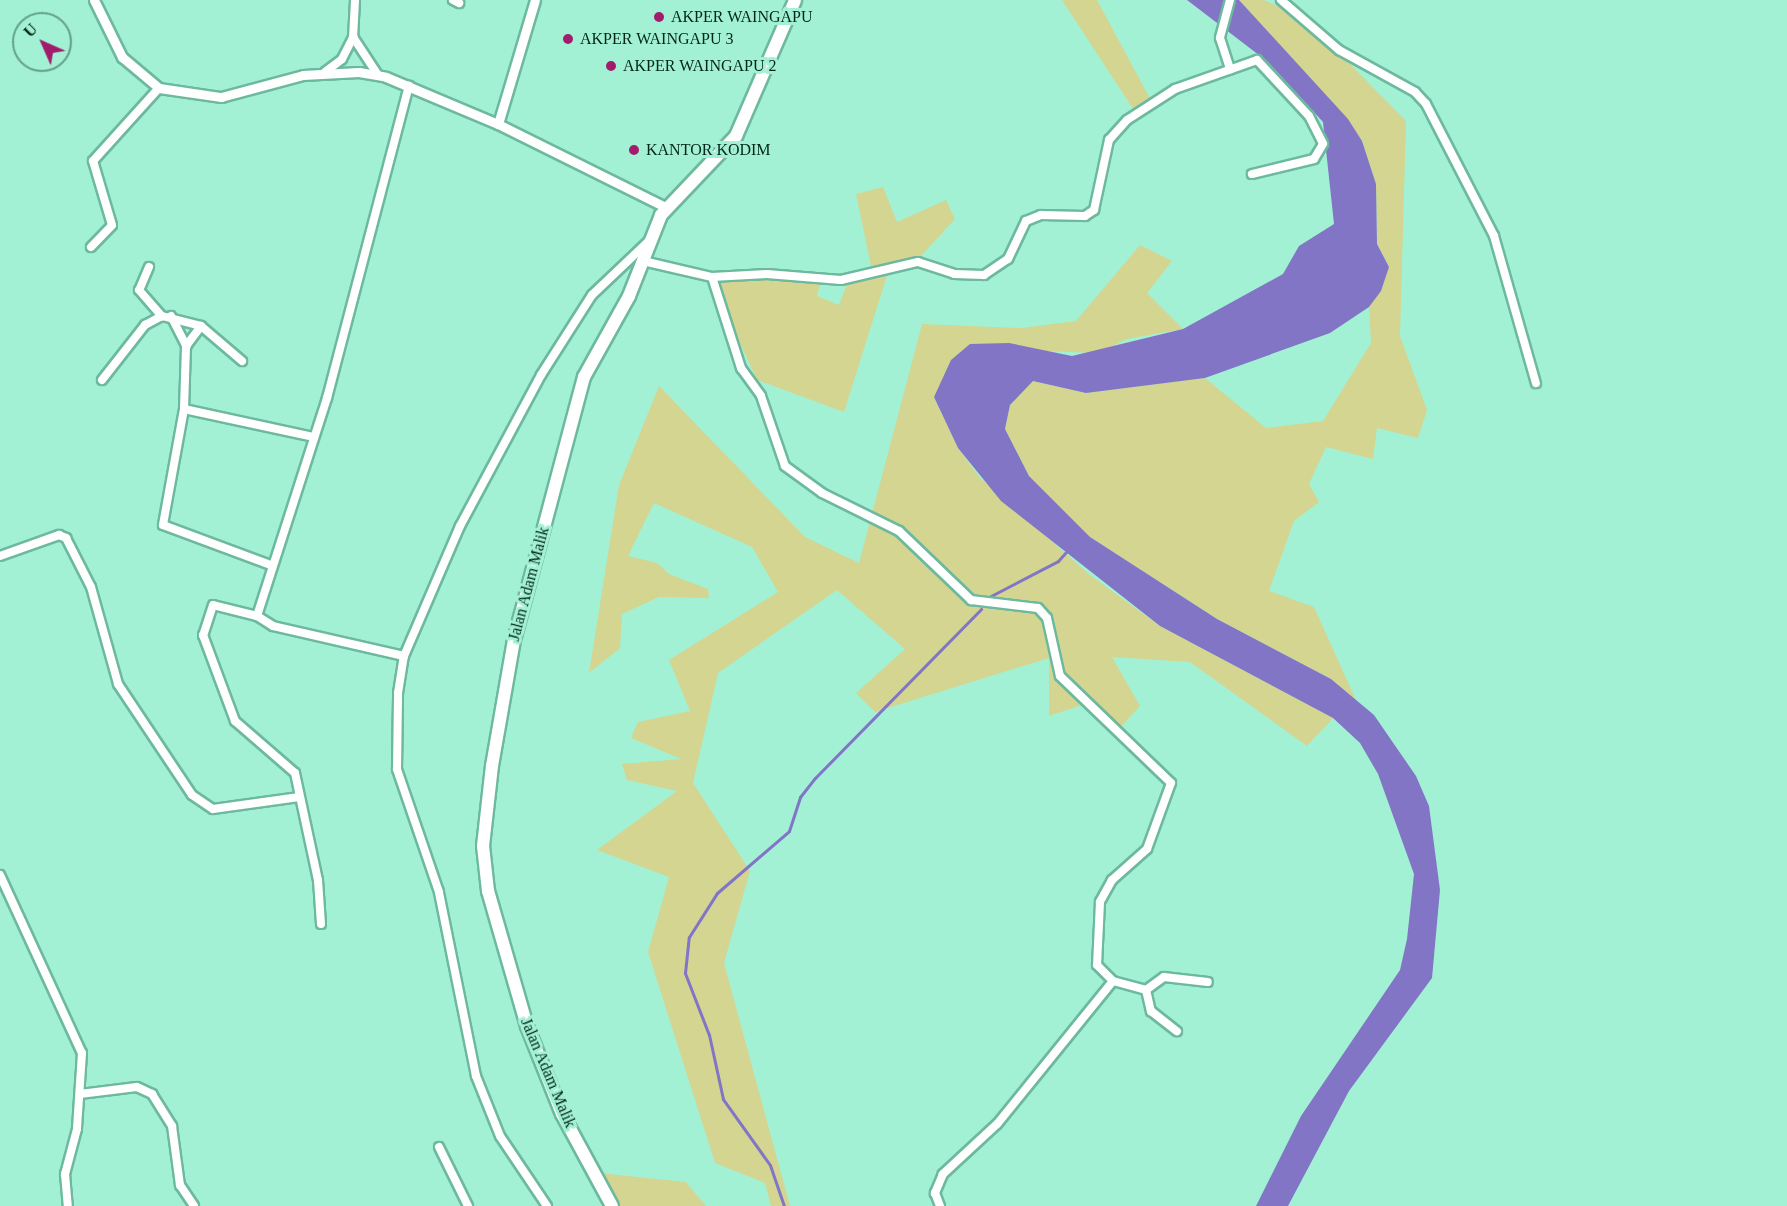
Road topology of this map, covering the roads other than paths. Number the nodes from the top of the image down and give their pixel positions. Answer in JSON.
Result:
{"nodes":[{"id":1,"x":94,"y":0,"type":"edge"},
{"id":2,"x":355,"y":0,"type":"edge"},
{"id":3,"x":536,"y":0,"type":"edge"},
{"id":4,"x":795,"y":0,"type":"edge"},
{"id":5,"x":1230,"y":0,"type":"edge"},
{"id":6,"x":1281,"y":0,"type":"edge"},
{"id":7,"x":353,"y":37,"type":"junction"},
{"id":8,"x":1230,"y":69,"type":"junction"},
{"id":9,"x":325,"y":72,"type":"junction"},
{"id":10,"x":378,"y":75,"type":"junction"},
{"id":11,"x":410,"y":86,"type":"junction"},
{"id":12,"x":159,"y":88,"type":"junction"},
{"id":13,"x":498,"y":124,"type":"junction"},
{"id":14,"x":1252,"y":174,"type":"dead end"},
{"id":15,"x":667,"y":208,"type":"junction"},
{"id":16,"x":652,"y":238,"type":"junction"},
{"id":17,"x":91,"y":247,"type":"dead end"},
{"id":18,"x":643,"y":261,"type":"junction"},
{"id":19,"x":149,"y":267,"type":"dead end"},
{"id":20,"x":712,"y":278,"type":"junction"},
{"id":21,"x":166,"y":316,"type":"junction"},
{"id":22,"x":201,"y":326,"type":"junction"},
{"id":23,"x":186,"y":346,"type":"junction"},
{"id":24,"x":242,"y":361,"type":"dead end"},
{"id":25,"x":102,"y":380,"type":"dead end"},
{"id":26,"x":1536,"y":383,"type":"dead end"},
{"id":27,"x":184,"y":409,"type":"junction"},
{"id":28,"x":313,"y":437,"type":"junction"},
{"id":29,"x":0,"y":556,"type":"edge"},
{"id":30,"x":273,"y":566,"type":"junction"},
{"id":31,"x":257,"y":616,"type":"junction"},
{"id":32,"x":404,"y":656,"type":"junction"},
{"id":33,"x":299,"y":797,"type":"junction"},
{"id":34,"x":0,"y":875,"type":"edge"},
{"id":35,"x":321,"y":924,"type":"dead end"},
{"id":36,"x":1113,"y":981,"type":"junction"},
{"id":37,"x":1208,"y":982,"type":"dead end"},
{"id":38,"x":1146,"y":990,"type":"junction"},
{"id":39,"x":1177,"y":1031,"type":"dead end"},
{"id":40,"x":80,"y":1094,"type":"junction"},
{"id":41,"x":439,"y":1148,"type":"dead end"},
{"id":42,"x":68,"y":1206,"type":"edge"},
{"id":43,"x":195,"y":1206,"type":"edge"},
{"id":44,"x":468,"y":1206,"type":"edge"},
{"id":45,"x":547,"y":1206,"type":"edge"},
{"id":46,"x":612,"y":1206,"type":"edge"},
{"id":47,"x":940,"y":1206,"type":"edge"}],
"edges":[{"from":1,"to":12,"type":"street"},
{"from":2,"to":7,"type":"street"},
{"from":3,"to":13,"type":"street"},
{"from":4,"to":15,"type":"highway","name":"Jalan Adam Malik"},
{"from":5,"to":8,"type":"street"},
{"from":6,"to":26,"type":"street"},
{"from":7,"to":9,"type":"street"},
{"from":7,"to":10,"type":"street"},
{"from":8,"to":14,"type":"street"},
{"from":8,"to":20,"type":"street"},
{"from":9,"to":10,"type":"street"},
{"from":9,"to":12,"type":"street"},
{"from":10,"to":11,"type":"street"},
{"from":11,"to":13,"type":"street"},
{"from":11,"to":28,"type":"street"},
{"from":12,"to":17,"type":"street"},
{"from":13,"to":15,"type":"street"},
{"from":15,"to":16,"type":"highway","name":"Jalan Adam Malik"},
{"from":16,"to":18,"type":"highway","name":"Jalan Adam Malik"},
{"from":16,"to":32,"type":"street"},
{"from":18,"to":20,"type":"street"},
{"from":18,"to":46,"type":"highway","name":"Jalan Adam Malik"},
{"from":19,"to":21,"type":"street"},
{"from":20,"to":36,"type":"street"},
{"from":21,"to":22,"type":"street"},
{"from":21,"to":23,"type":"street"},
{"from":21,"to":25,"type":"street"},
{"from":22,"to":23,"type":"street"},
{"from":22,"to":24,"type":"street"},
{"from":23,"to":27,"type":"street"},
{"from":27,"to":28,"type":"street"},
{"from":27,"to":30,"type":"street"},
{"from":28,"to":30,"type":"street"},
{"from":29,"to":33,"type":"street"},
{"from":30,"to":31,"type":"street"},
{"from":31,"to":32,"type":"street"},
{"from":31,"to":33,"type":"street"},
{"from":32,"to":45,"type":"street"},
{"from":33,"to":35,"type":"street"},
{"from":34,"to":40,"type":"street"},
{"from":36,"to":38,"type":"street"},
{"from":36,"to":47,"type":"street"},
{"from":37,"to":38,"type":"street"},
{"from":38,"to":39,"type":"street"},
{"from":40,"to":42,"type":"street"},
{"from":40,"to":43,"type":"street"},
{"from":41,"to":44,"type":"street"}]}
